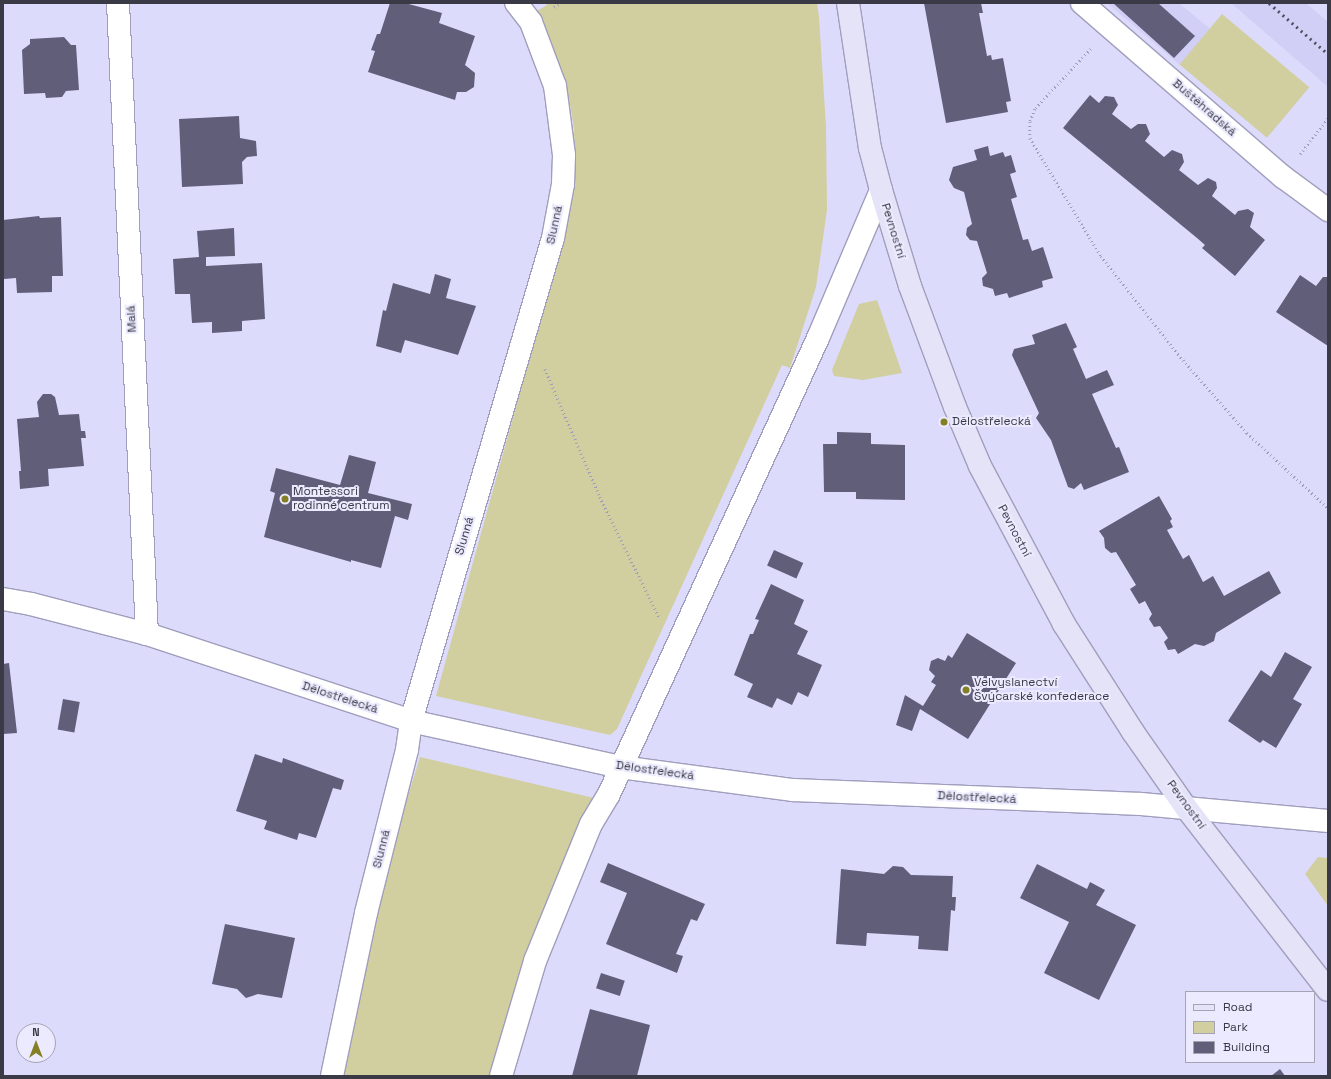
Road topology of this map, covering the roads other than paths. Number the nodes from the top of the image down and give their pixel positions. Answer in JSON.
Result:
{"nodes":[{"id":1,"x":118,"y":3,"type":"edge"},
{"id":2,"x":516,"y":3,"type":"edge"},
{"id":3,"x":848,"y":3,"type":"edge"},
{"id":4,"x":1082,"y":3,"type":"edge"},
{"id":5,"x":881,"y":190,"type":"junction"},
{"id":6,"x":1328,"y":210,"type":"edge"},
{"id":7,"x":3,"y":599,"type":"edge"},
{"id":8,"x":147,"y":634,"type":"junction"},
{"id":9,"x":411,"y":721,"type":"junction"},
{"id":10,"x":620,"y":767,"type":"junction"},
{"id":11,"x":1187,"y":809,"type":"junction"},
{"id":12,"x":1328,"y":821,"type":"edge"},
{"id":13,"x":1328,"y":990,"type":"edge"},
{"id":14,"x":332,"y":1076,"type":"edge"},
{"id":15,"x":501,"y":1076,"type":"edge"}],
"edges":[{"from":1,"to":8,"type":"street","name":"Malá"},
{"from":2,"to":9,"type":"street","name":"Slunná"},
{"from":3,"to":5,"type":"street","name":"Pevnostní"},
{"from":4,"to":6,"type":"street","name":"Buštěhradská"},
{"from":5,"to":10,"type":"street"},
{"from":5,"to":11,"type":"street","name":"Pevnostní"},
{"from":7,"to":8,"type":"street","name":"Dělostřelecká"},
{"from":8,"to":9,"type":"street","name":"Dělostřelecká"},
{"from":9,"to":10,"type":"street","name":"Dělostřelecká"},
{"from":9,"to":14,"type":"street","name":"Slunná"},
{"from":10,"to":11,"type":"street","name":"Dělostřelecká"},
{"from":10,"to":15,"type":"street"},
{"from":11,"to":12,"type":"street","name":"Dělostřelecká"},
{"from":11,"to":13,"type":"street","name":"Pevnostní"}]}
